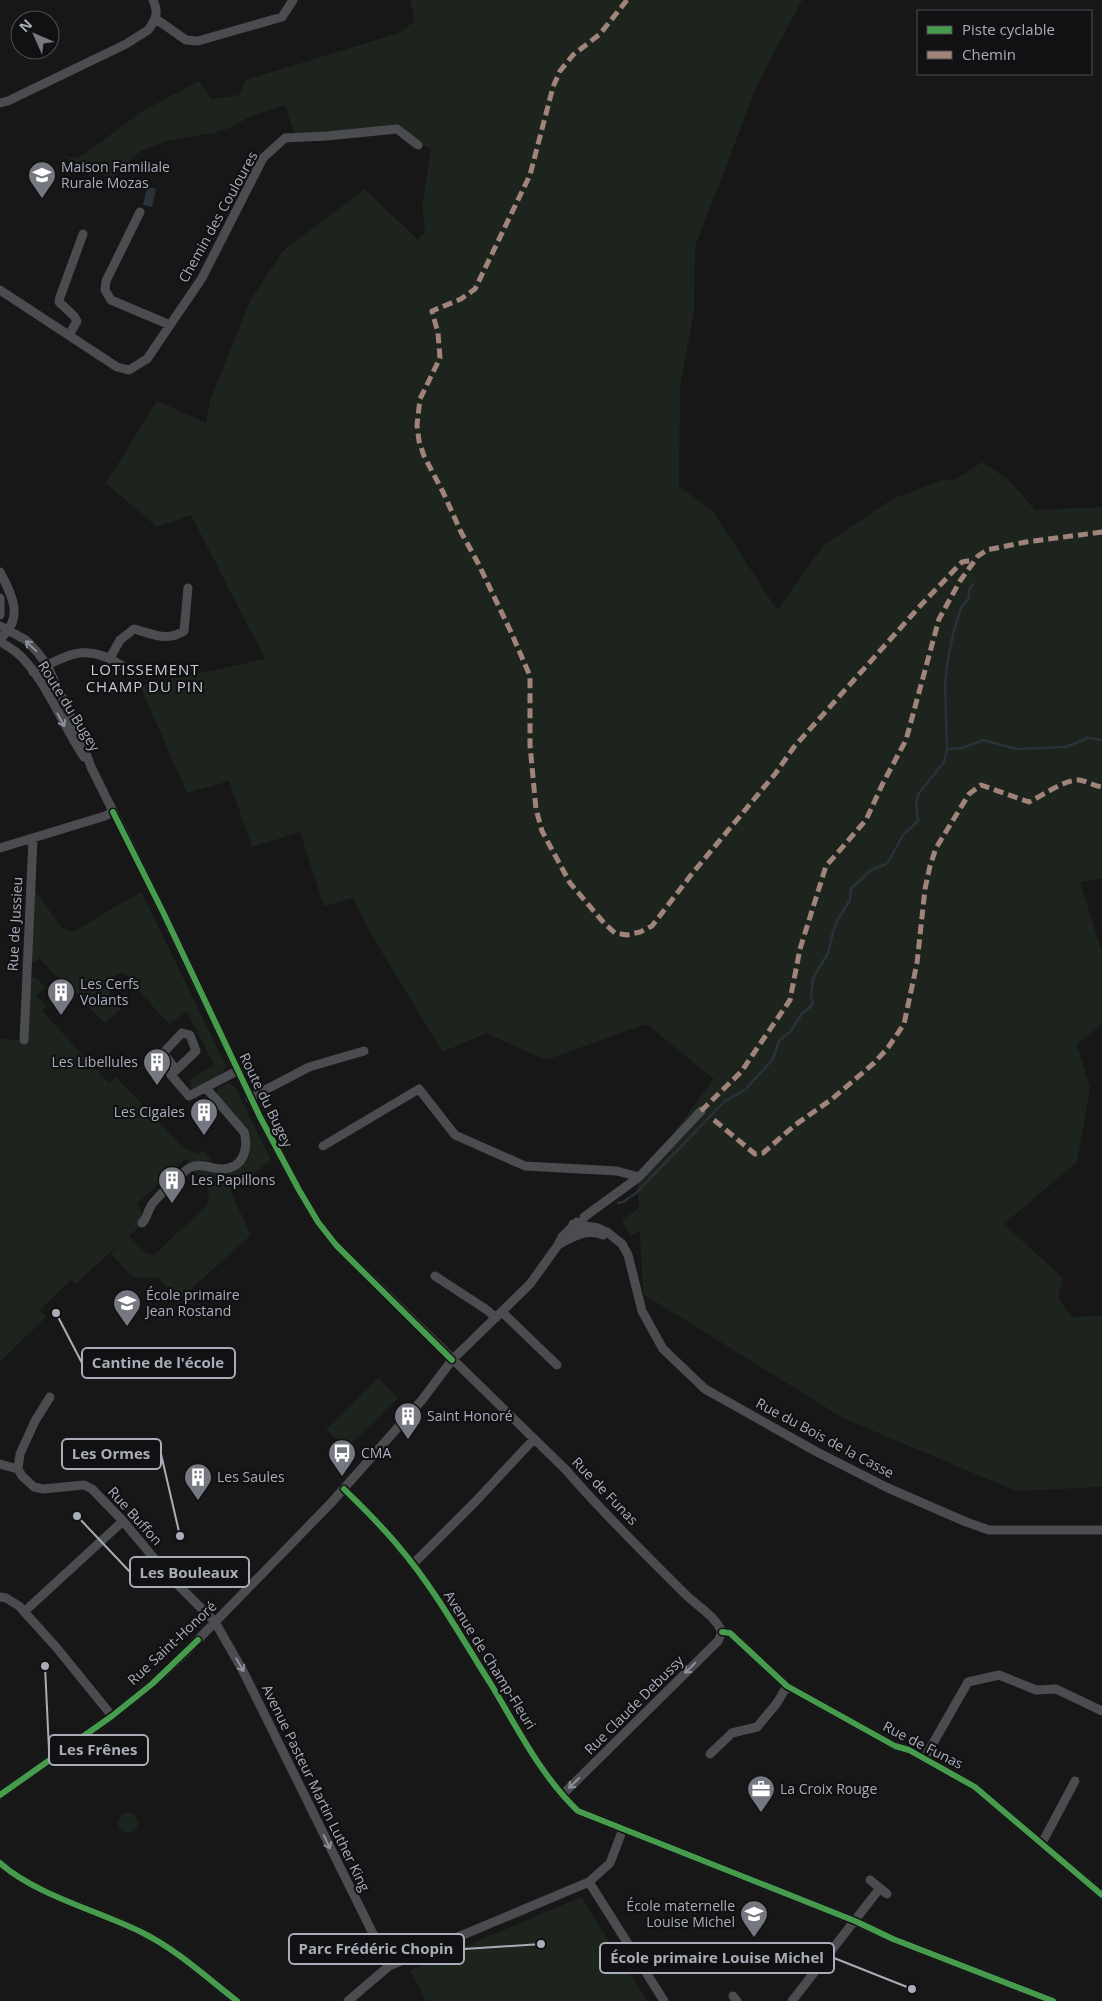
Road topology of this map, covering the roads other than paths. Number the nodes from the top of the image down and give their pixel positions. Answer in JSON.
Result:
{"nodes":[{"id":1,"x":153,"y":0,"type":"edge"},
{"id":2,"x":293,"y":0,"type":"edge"},
{"id":3,"x":156,"y":19,"type":"junction"},
{"id":4,"x":0,"y":103,"type":"edge"},
{"id":5,"x":418,"y":145,"type":"dead end"},
{"id":6,"x":140,"y":212,"type":"dead end"},
{"id":7,"x":83,"y":234,"type":"dead end"},
{"id":8,"x":0,"y":290,"type":"edge"},
{"id":9,"x":170,"y":325,"type":"junction"},
{"id":10,"x":69,"y":335,"type":"junction"},
{"id":11,"x":0,"y":572,"type":"edge"},
{"id":12,"x":188,"y":588,"type":"dead end"},
{"id":13,"x":0,"y":598,"type":"edge"},
{"id":14,"x":0,"y":614,"type":"edge"},
{"id":15,"x":0,"y":626,"type":"edge"},
{"id":16,"x":10,"y":630,"type":"junction"},
{"id":17,"x":0,"y":640,"type":"edge"},
{"id":18,"x":110,"y":658,"type":"junction"},
{"id":19,"x":47,"y":665,"type":"junction"},
{"id":20,"x":121,"y":665,"type":"dead end"},
{"id":21,"x":33,"y":672,"type":"junction"},
{"id":22,"x":91,"y":767,"type":"junction"},
{"id":23,"x":113,"y":812,"type":"junction"},
{"id":24,"x":33,"y":839,"type":"junction"},
{"id":25,"x":0,"y":848,"type":"edge"},
{"id":26,"x":24,"y":1040,"type":"dead end"},
{"id":27,"x":364,"y":1051,"type":"dead end"},
{"id":28,"x":176,"y":1070,"type":"dead end"},
{"id":29,"x":237,"y":1071,"type":"junction"},
{"id":30,"x":206,"y":1088,"type":"junction"},
{"id":31,"x":250,"y":1098,"type":"junction"},
{"id":32,"x":701,"y":1111,"type":"dead end"},
{"id":33,"x":323,"y":1146,"type":"dead end"},
{"id":34,"x":639,"y":1177,"type":"junction"},
{"id":35,"x":580,"y":1222,"type":"junction"},
{"id":36,"x":142,"y":1223,"type":"dead end"},
{"id":37,"x":576,"y":1235,"type":"junction"},
{"id":38,"x":622,"y":1244,"type":"junction"},
{"id":39,"x":558,"y":1245,"type":"junction"},
{"id":40,"x":435,"y":1276,"type":"dead end"},
{"id":41,"x":499,"y":1315,"type":"junction"},
{"id":42,"x":452,"y":1360,"type":"junction"},
{"id":43,"x":557,"y":1365,"type":"dead end"},
{"id":44,"x":50,"y":1397,"type":"dead end"},
{"id":45,"x":534,"y":1439,"type":"junction"},
{"id":46,"x":0,"y":1464,"type":"edge"},
{"id":47,"x":18,"y":1469,"type":"junction"},
{"id":48,"x":344,"y":1489,"type":"junction"},
{"id":49,"x":124,"y":1521,"type":"junction"},
{"id":50,"x":1102,"y":1530,"type":"edge"},
{"id":51,"x":413,"y":1564,"type":"junction"},
{"id":52,"x":0,"y":1597,"type":"edge"},
{"id":53,"x":24,"y":1611,"type":"junction"},
{"id":54,"x":216,"y":1622,"type":"junction"},
{"id":55,"x":722,"y":1632,"type":"junction"},
{"id":56,"x":787,"y":1686,"type":"junction"},
{"id":57,"x":1102,"y":1711,"type":"edge"},
{"id":58,"x":112,"y":1716,"type":"junction"},
{"id":59,"x":710,"y":1754,"type":"dead end"},
{"id":60,"x":924,"y":1759,"type":"junction"},
{"id":61,"x":1075,"y":1782,"type":"dead end"},
{"id":62,"x":0,"y":1795,"type":"edge"},
{"id":63,"x":562,"y":1795,"type":"junction"},
{"id":64,"x":623,"y":1829,"type":"junction"},
{"id":65,"x":1042,"y":1843,"type":"junction"},
{"id":66,"x":0,"y":1863,"type":"edge"},
{"id":67,"x":870,"y":1880,"type":"dead end"},
{"id":68,"x":589,"y":1882,"type":"junction"},
{"id":69,"x":1102,"y":1895,"type":"edge"},
{"id":70,"x":855,"y":1921,"type":"junction"},
{"id":71,"x":389,"y":1966,"type":"junction"},
{"id":72,"x":237,"y":2001,"type":"edge"},
{"id":73,"x":348,"y":2001,"type":"edge"},
{"id":74,"x":664,"y":2001,"type":"edge"},
{"id":75,"x":792,"y":2001,"type":"edge"},
{"id":76,"x":1053,"y":2001,"type":"edge"}],
"edges":[{"from":1,"to":3,"type":"street"},
{"from":2,"to":3,"type":"street"},
{"from":3,"to":4,"type":"street"},
{"from":5,"to":9,"type":"street","name":"Chemin des Couloures"},
{"from":6,"to":9,"type":"street"},
{"from":7,"to":10,"type":"street"},
{"from":8,"to":10,"type":"street","name":"Chemin des Couloures"},
{"from":9,"to":10,"type":"street","name":"Chemin des Couloures"},
{"from":11,"to":16,"type":"street"},
{"from":12,"to":18,"type":"street"},
{"from":13,"to":14,"type":"street"},
{"from":15,"to":16,"type":"street","name":"Route du Bugey"},
{"from":16,"to":17,"type":"street","name":"Route du Bugey"},
{"from":19,"to":16,"type":"street","name":"Route du Bugey","one_way":true},
{"from":17,"to":21,"type":"street","name":"Route du Bugey"},
{"from":18,"to":19,"type":"street"},
{"from":18,"to":20,"type":"street"},
{"from":19,"to":21,"type":"street"},
{"from":19,"to":22,"type":"street","name":"Route du Bugey"},
{"from":21,"to":22,"type":"street","name":"Route du Bugey","one_way":true},
{"from":22,"to":23,"type":"street","name":"Route du Bugey"},
{"from":23,"to":24,"type":"street"},
{"from":23,"to":29,"type":"street","name":"Route du Bugey"},
{"from":24,"to":25,"type":"street"},
{"from":24,"to":26,"type":"street","name":"Rue de Jussieu"},
{"from":27,"to":31,"type":"street"},
{"from":28,"to":30,"type":"street"},
{"from":29,"to":30,"type":"street"},
{"from":29,"to":31,"type":"street","name":"Route du Bugey"},
{"from":30,"to":36,"type":"street"},
{"from":31,"to":42,"type":"street","name":"Route du Bugey"},
{"from":32,"to":34,"type":"street"},
{"from":33,"to":34,"type":"street"},
{"from":34,"to":35,"type":"street"},
{"from":35,"to":37,"type":"street"},
{"from":35,"to":38,"type":"street"},
{"from":35,"to":39,"type":"street","name":"Rue Saint-Honoré"},
{"from":37,"to":38,"type":"street"},
{"from":37,"to":39,"type":"street"},
{"from":38,"to":50,"type":"street","name":"Rue du Bois de la Casse"},
{"from":39,"to":41,"type":"street","name":"Rue Saint-Honoré"},
{"from":40,"to":41,"type":"street"},
{"from":41,"to":42,"type":"street","name":"Rue Saint-Honoré"},
{"from":41,"to":43,"type":"street"},
{"from":42,"to":45,"type":"street","name":"Rue de Funas"},
{"from":42,"to":48,"type":"street","name":"Rue Saint-Honoré"},
{"from":44,"to":47,"type":"street"},
{"from":45,"to":51,"type":"street"},
{"from":45,"to":55,"type":"street","name":"Rue de Funas"},
{"from":46,"to":47,"type":"street"},
{"from":47,"to":49,"type":"street","name":"Rue Buffon"},
{"from":48,"to":51,"type":"street","name":"Avenue de Champ-Fleuri"},
{"from":48,"to":54,"type":"street","name":"Rue Saint-Honoré"},
{"from":49,"to":53,"type":"street"},
{"from":49,"to":54,"type":"street","name":"Rue Buffon"},
{"from":51,"to":63,"type":"street","name":"Avenue de Champ-Fleuri"},
{"from":52,"to":53,"type":"street"},
{"from":53,"to":58,"type":"street"},
{"from":54,"to":58,"type":"street","name":"Rue Saint-Honoré"},
{"from":54,"to":71,"type":"street","name":"Avenue Pasteur Martin Luther King","one_way":true},
{"from":55,"to":56,"type":"street","name":"Rue de Funas"},
{"from":55,"to":63,"type":"street","name":"Rue Claude Debussy","one_way":true},
{"from":56,"to":59,"type":"street"},
{"from":56,"to":60,"type":"street","name":"Rue de Funas"},
{"from":57,"to":60,"type":"street"},
{"from":58,"to":62,"type":"street","name":"Rue Saint-Honoré"},
{"from":60,"to":65,"type":"street","name":"Rue de Funas"},
{"from":61,"to":65,"type":"street"},
{"from":63,"to":64,"type":"street","name":"Avenue de Champ-Fleuri"},
{"from":64,"to":68,"type":"street"},
{"from":64,"to":70,"type":"street","name":"Avenue de Champ-Fleuri"},
{"from":65,"to":69,"type":"street","name":"Rue de Funas"},
{"from":66,"to":72,"type":"street"},
{"from":67,"to":70,"type":"street"},
{"from":68,"to":71,"type":"street"},
{"from":68,"to":74,"type":"street"},
{"from":70,"to":75,"type":"street"},
{"from":70,"to":76,"type":"street","name":"Avenue de Champ-Fleuri"},
{"from":71,"to":73,"type":"street"}]}
